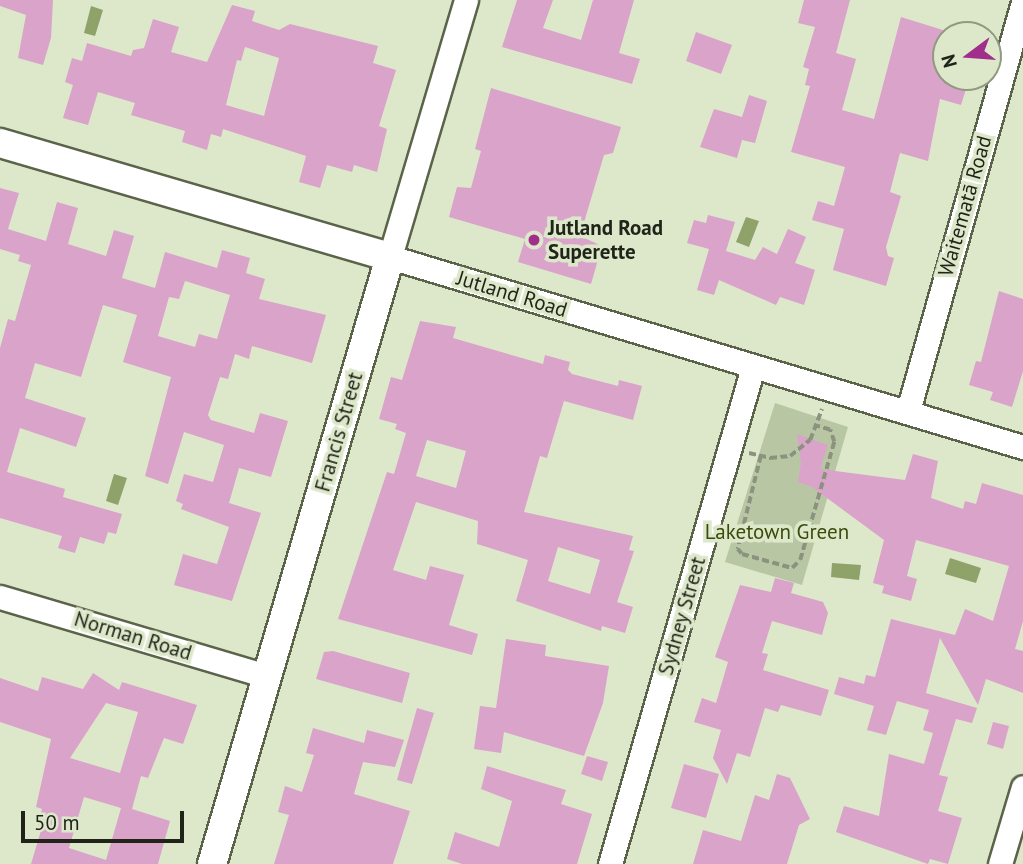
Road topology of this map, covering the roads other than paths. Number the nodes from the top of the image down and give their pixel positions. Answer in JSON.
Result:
{"nodes":[{"id":1,"x":466,"y":0,"type":"edge"},
{"id":2,"x":1023,"y":1,"type":"edge"},
{"id":3,"x":0,"y":143,"type":"edge"},
{"id":4,"x":390,"y":257,"type":"junction"},
{"id":5,"x":753,"y":367,"type":"junction"},
{"id":6,"x":908,"y":411,"type":"junction"},
{"id":7,"x":1023,"y":447,"type":"edge"},
{"id":8,"x":0,"y":597,"type":"edge"},
{"id":9,"x":267,"y":676,"type":"junction"},
{"id":10,"x":1023,"y":788,"type":"edge"},
{"id":11,"x":212,"y":864,"type":"edge"},
{"id":12,"x":610,"y":864,"type":"edge"},
{"id":13,"x":1000,"y":864,"type":"edge"}],
"edges":[{"from":1,"to":4,"type":"street","name":"Francis Street"},
{"from":2,"to":6,"type":"street","name":"Waitematā Road"},
{"from":3,"to":4,"type":"street","name":"Jutland Road"},
{"from":4,"to":5,"type":"street","name":"Jutland Road"},
{"from":4,"to":9,"type":"street","name":"Francis Street"},
{"from":5,"to":6,"type":"street","name":"Jutland Road"},
{"from":5,"to":12,"type":"street","name":"Sydney Street"},
{"from":6,"to":7,"type":"street","name":"Jutland Road"},
{"from":8,"to":9,"type":"street","name":"Norman Road"},
{"from":9,"to":11,"type":"street","name":"Francis Street"},
{"from":10,"to":13,"type":"street"}]}
